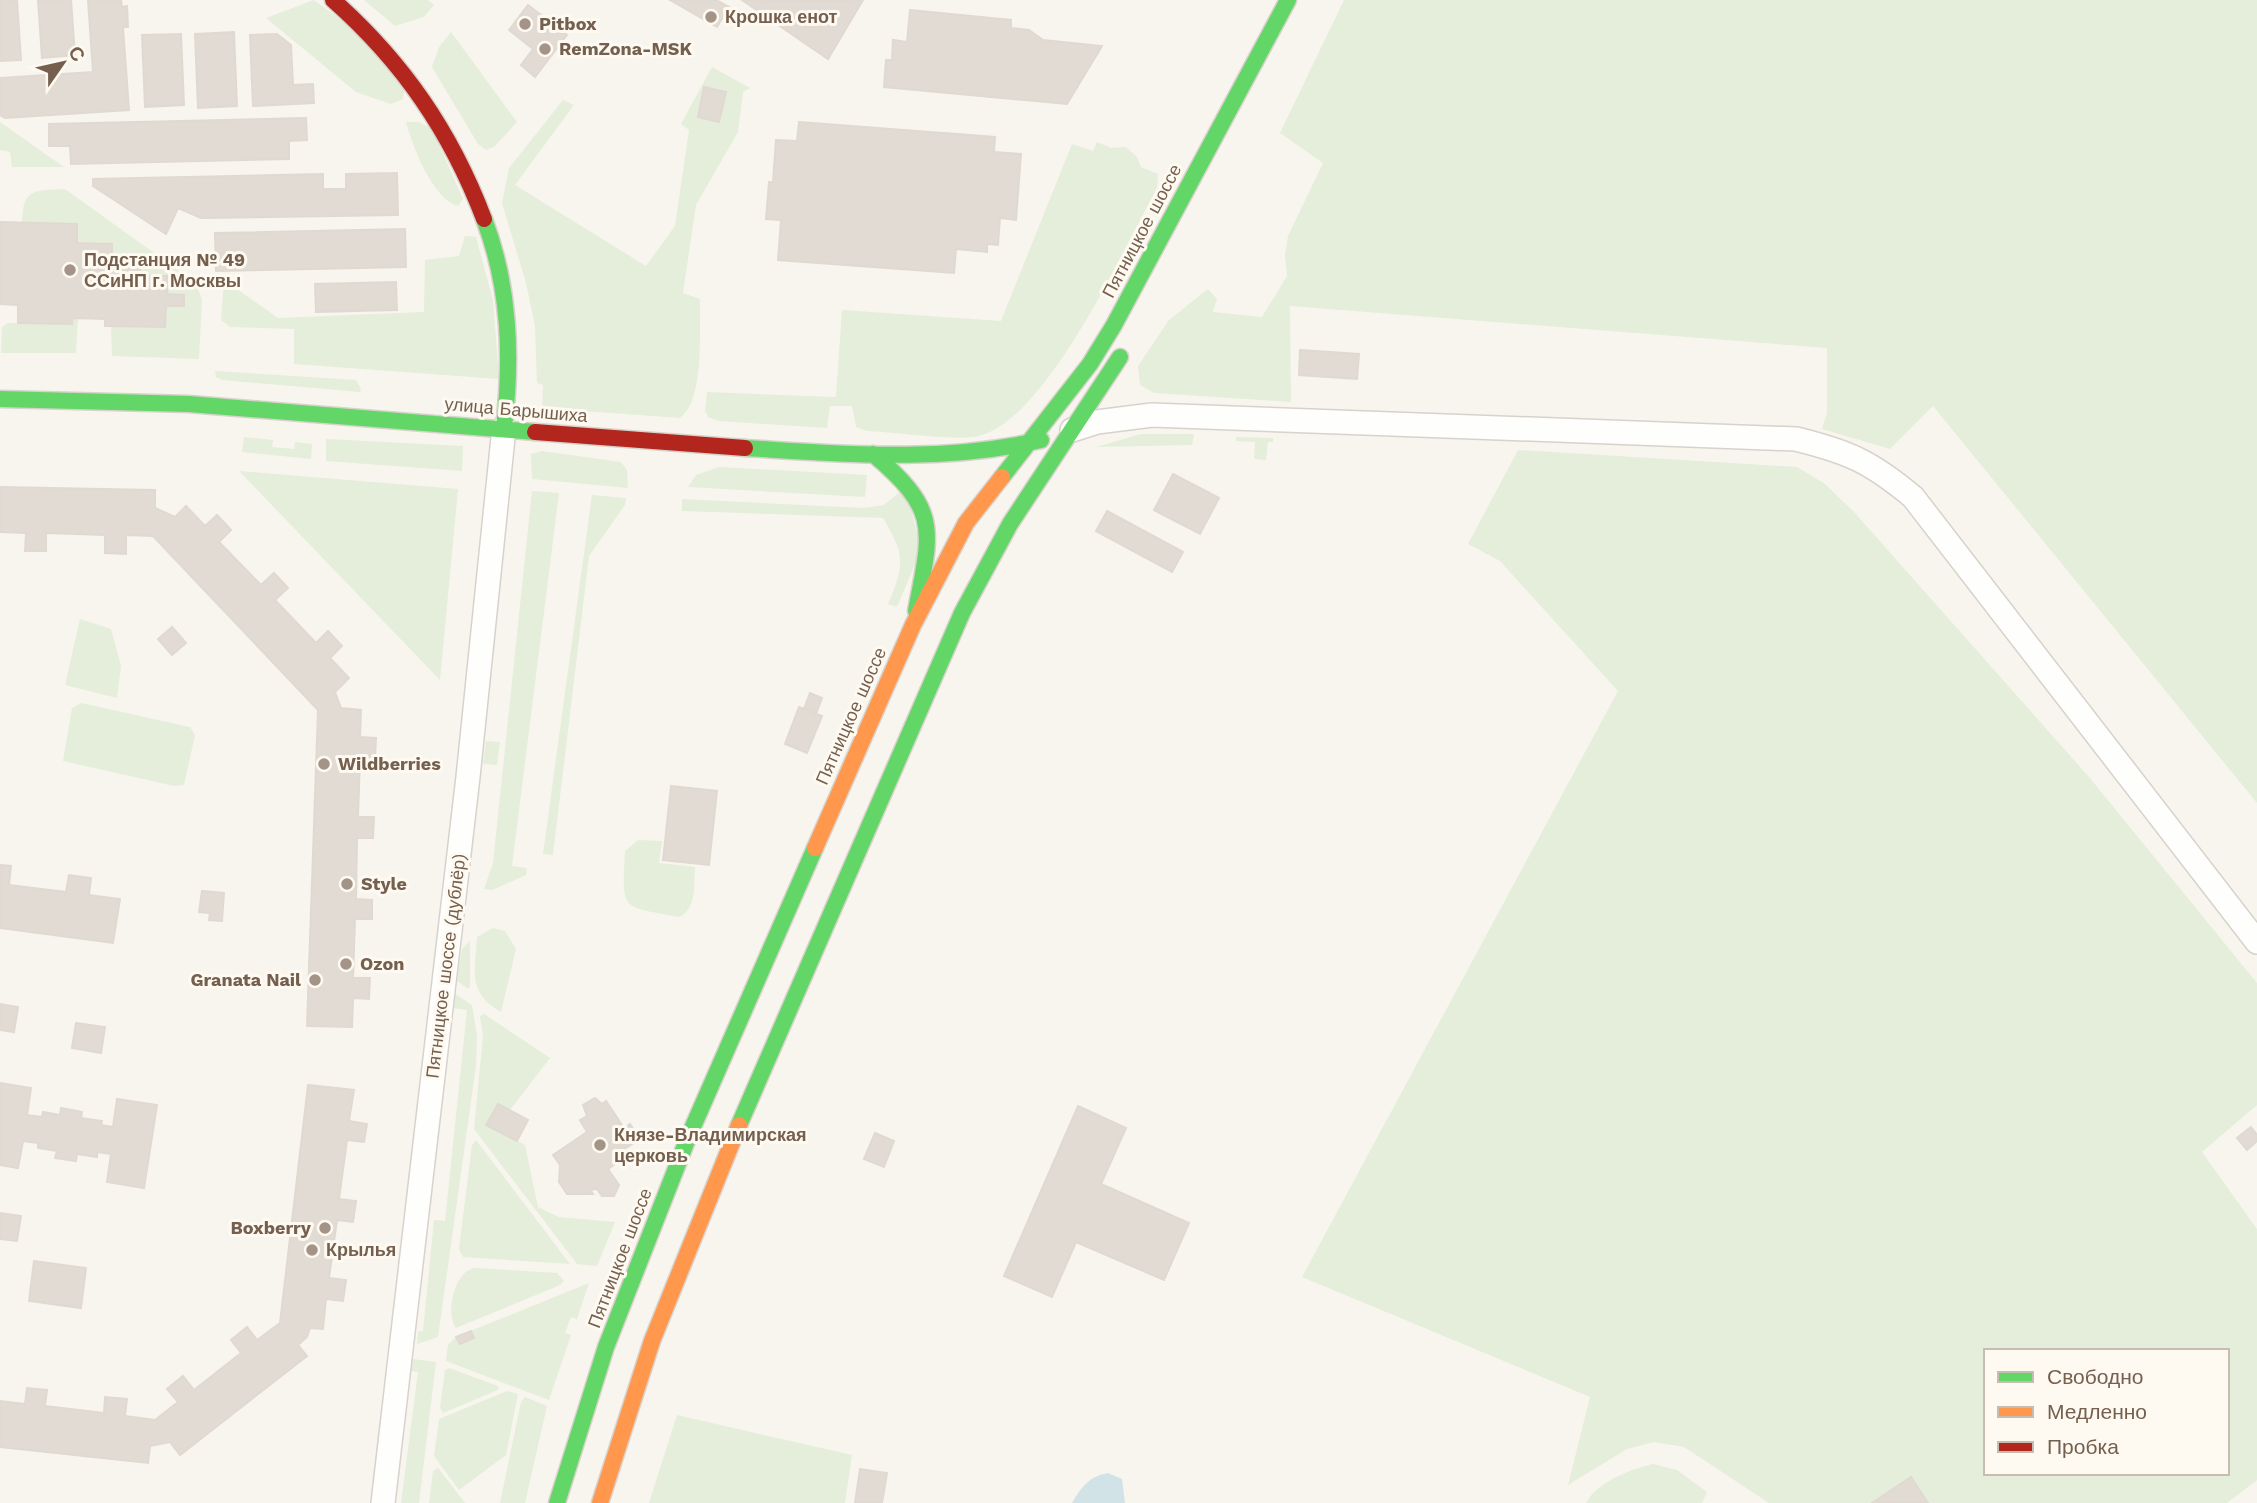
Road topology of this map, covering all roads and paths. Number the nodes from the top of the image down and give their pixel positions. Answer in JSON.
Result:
{"nodes":[{"id":1,"x":333,"y":0,"type":"edge"},
{"id":2,"x":1288,"y":0,"type":"edge"},
{"id":3,"x":1130,"y":341,"type":"dead end"},
{"id":4,"x":0,"y":399,"type":"edge"},
{"id":5,"x":504,"y":428,"type":"junction"},
{"id":6,"x":1072,"y":430,"type":"junction"},
{"id":7,"x":1028,"y":444,"type":"junction"},
{"id":8,"x":987,"y":453,"type":"junction"},
{"id":9,"x":873,"y":454,"type":"junction"},
{"id":10,"x":1012,"y":464,"type":"junction"},
{"id":11,"x":1010,"y":524,"type":"junction"},
{"id":12,"x":914,"y":625,"type":"junction"},
{"id":13,"x":2257,"y":942,"type":"edge"},
{"id":14,"x":383,"y":1503,"type":"edge"},
{"id":15,"x":558,"y":1503,"type":"edge"},
{"id":16,"x":600,"y":1503,"type":"edge"}],
"edges":[{"from":1,"to":5,"type":"main road"},
{"from":2,"to":7,"type":"main road","name":"Пятницкое шоссе"},
{"from":3,"to":6,"type":"main road"},
{"from":4,"to":5,"type":"main road","name":"улица Барышиха"},
{"from":5,"to":9,"type":"main road","name":"улица Барышиха"},
{"from":5,"to":14,"type":"street","name":"Пятницкое шоссе (дублёр)"},
{"from":6,"to":7,"type":"main road","name":"улица Барышиха"},
{"from":6,"to":11,"type":"main road"},
{"from":6,"to":13,"type":"street"},
{"from":7,"to":8,"type":"main road","name":"улица Барышиха"},
{"from":7,"to":10,"type":"main road","name":"Пятницкое шоссе"},
{"from":8,"to":9,"type":"main road","name":"улица Барышиха"},
{"from":8,"to":10,"type":"main road"},
{"from":9,"to":12,"type":"main road"},
{"from":10,"to":11,"type":"main road"},
{"from":10,"to":12,"type":"main road","name":"Пятницкое шоссе"},
{"from":11,"to":16,"type":"main road"},
{"from":12,"to":15,"type":"main road","name":"Пятницкое шоссе"}]}
